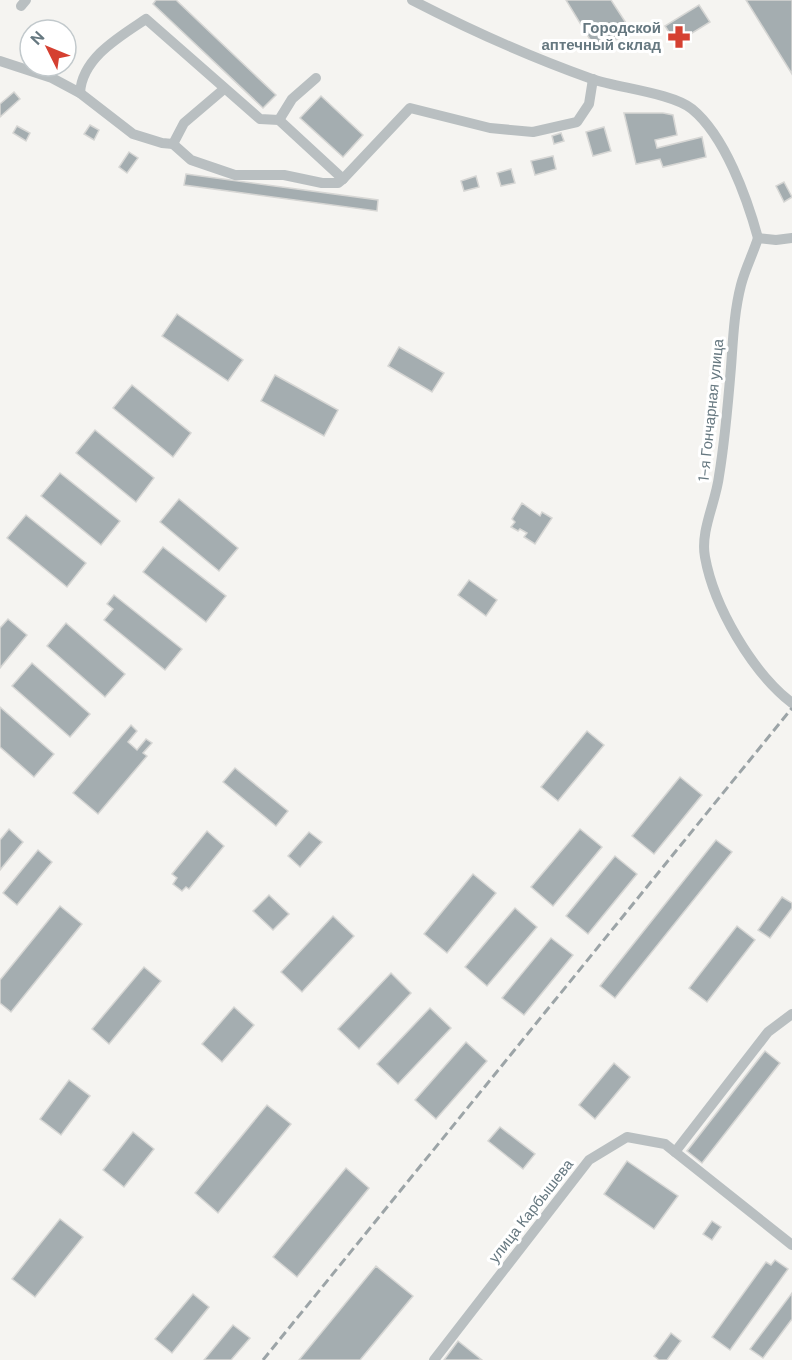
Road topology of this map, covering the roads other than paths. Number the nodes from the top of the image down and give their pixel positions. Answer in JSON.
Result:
{"nodes":[{"id":1,"x":412,"y":0,"type":"edge"},
{"id":2,"x":0,"y":61,"type":"edge"},
{"id":3,"x":316,"y":78,"type":"dead end"},
{"id":4,"x":593,"y":79,"type":"junction"},
{"id":5,"x":224,"y":89,"type":"junction"},
{"id":6,"x":80,"y":93,"type":"junction"},
{"id":7,"x":279,"y":120,"type":"junction"},
{"id":8,"x":173,"y":144,"type":"junction"},
{"id":9,"x":343,"y":179,"type":"junction"},
{"id":10,"x":758,"y":238,"type":"junction"},
{"id":11,"x":792,"y":238,"type":"edge"},
{"id":12,"x":792,"y":703,"type":"edge"},
{"id":13,"x":792,"y":1014,"type":"edge"},
{"id":14,"x":675,"y":1152,"type":"junction"},
{"id":15,"x":792,"y":1245,"type":"edge"},
{"id":16,"x":434,"y":1360,"type":"edge"}],
"edges":[{"from":1,"to":4,"type":"street"},
{"from":2,"to":6,"type":"street"},
{"from":3,"to":7,"type":"street"},
{"from":4,"to":9,"type":"street"},
{"from":4,"to":10,"type":"street"},
{"from":5,"to":6,"type":"street"},
{"from":5,"to":7,"type":"street"},
{"from":5,"to":8,"type":"street"},
{"from":6,"to":8,"type":"street"},
{"from":7,"to":9,"type":"street"},
{"from":8,"to":9,"type":"street"},
{"from":10,"to":11,"type":"street"},
{"from":10,"to":12,"type":"street","name":"1-я Гончарная улица"},
{"from":13,"to":14,"type":"street"},
{"from":14,"to":15,"type":"street","name":"улица Карбышева"},
{"from":14,"to":16,"type":"street","name":"улица Карбышева"}]}
